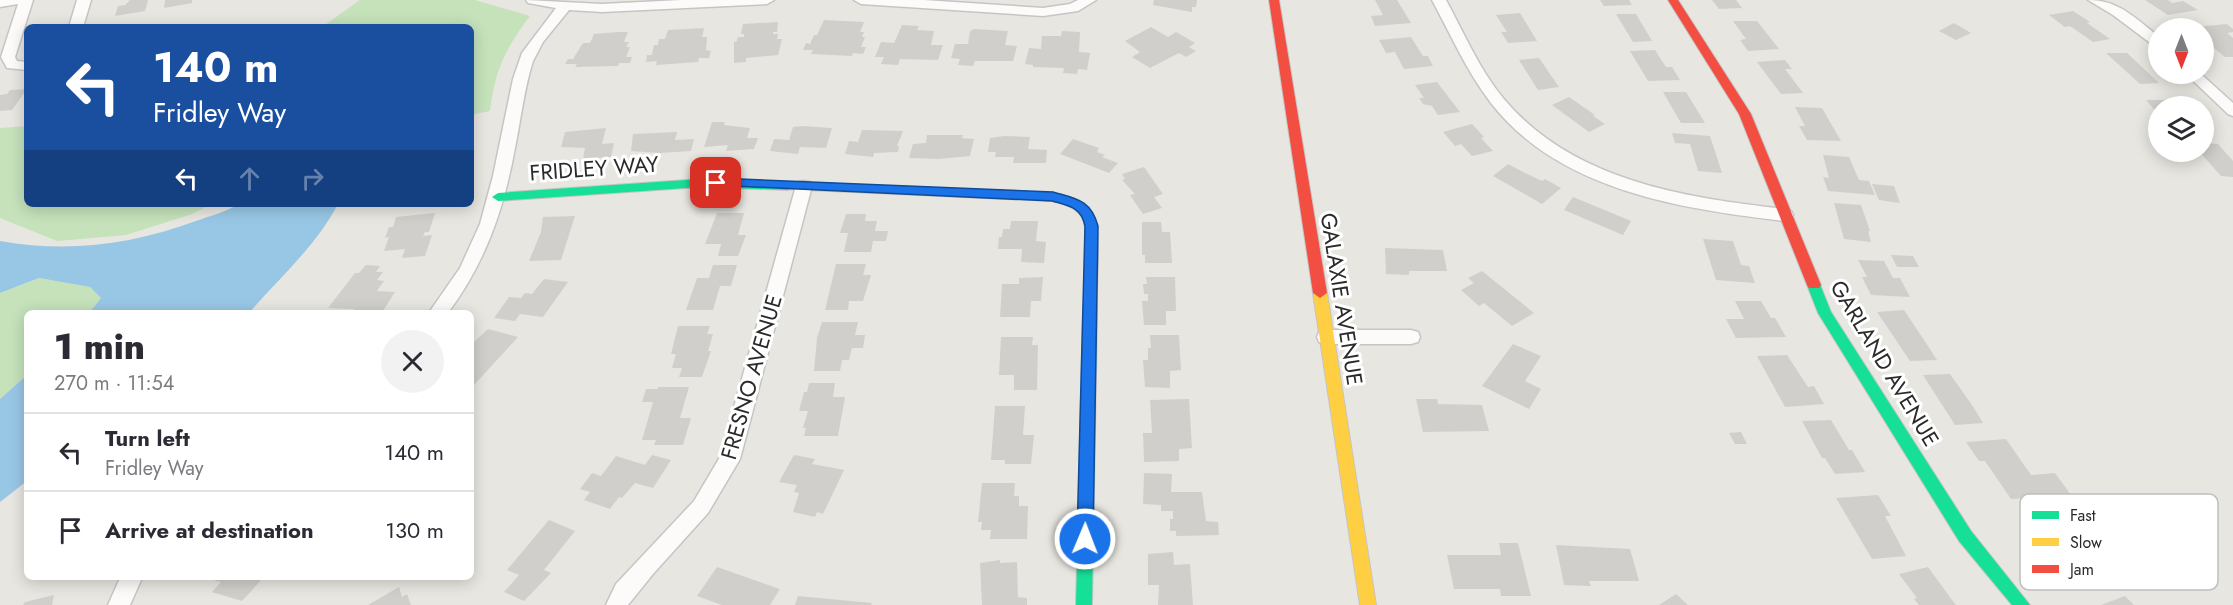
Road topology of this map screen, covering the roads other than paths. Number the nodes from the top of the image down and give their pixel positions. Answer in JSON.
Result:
{"nodes":[{"id":1,"x":16,"y":0,"type":"edge"},
{"id":2,"x":26,"y":0,"type":"edge"},
{"id":3,"x":84,"y":0,"type":"edge"},
{"id":4,"x":533,"y":0,"type":"edge"},
{"id":5,"x":767,"y":0,"type":"edge"},
{"id":6,"x":861,"y":0,"type":"edge"},
{"id":7,"x":1089,"y":0,"type":"edge"},
{"id":8,"x":1274,"y":0,"type":"edge"},
{"id":9,"x":1439,"y":0,"type":"edge"},
{"id":10,"x":1672,"y":0,"type":"edge"},
{"id":11,"x":2095,"y":0,"type":"edge"},
{"id":12,"x":0,"y":3,"type":"edge"},
{"id":13,"x":565,"y":6,"type":"junction"},
{"id":14,"x":77,"y":24,"type":"edge"},
{"id":15,"x":2148,"y":34,"type":"edge"},
{"id":16,"x":24,"y":66,"type":"edge"},
{"id":17,"x":2204,"y":84,"type":"edge"},
{"id":18,"x":2233,"y":111,"type":"edge"},
{"id":19,"x":804,"y":186,"type":"junction"},
{"id":20,"x":498,"y":197,"type":"junction"},
{"id":21,"x":1785,"y":215,"type":"junction"},
{"id":22,"x":440,"y":310,"type":"edge"},
{"id":23,"x":1326,"y":337,"type":"junction"},
{"id":24,"x":1411,"y":337,"type":"dead end"},
{"id":25,"x":130,"y":580,"type":"edge"},
{"id":26,"x":119,"y":605,"type":"edge"},
{"id":27,"x":616,"y":605,"type":"edge"},
{"id":28,"x":1084,"y":605,"type":"edge"},
{"id":29,"x":1368,"y":605,"type":"edge"},
{"id":30,"x":2022,"y":605,"type":"edge"}],
"edges":[{"from":1,"to":12,"type":"street"},
{"from":2,"to":16,"type":"street"},
{"from":3,"to":14,"type":"street"},
{"from":4,"to":13,"type":"street"},
{"from":5,"to":13,"type":"street"},
{"from":6,"to":7,"type":"street"},
{"from":8,"to":23,"type":"street","name":"GALAXIE AVENUE"},
{"from":9,"to":21,"type":"street"},
{"from":10,"to":21,"type":"street","name":"GARLAND AVENUE"},
{"from":11,"to":15,"type":"street"},
{"from":13,"to":20,"type":"street"},
{"from":17,"to":18,"type":"street"},
{"from":19,"to":20,"type":"street","name":"FRIDLEY WAY"},
{"from":19,"to":27,"type":"street","name":"FRESNO AVENUE"},
{"from":19,"to":28,"type":"street","name":"FRIDLEY WAY"},
{"from":20,"to":22,"type":"street"},
{"from":21,"to":30,"type":"street","name":"GARLAND AVENUE"},
{"from":23,"to":24,"type":"street"},
{"from":23,"to":29,"type":"street","name":"GALAXIE AVENUE"},
{"from":25,"to":26,"type":"street"}]}
